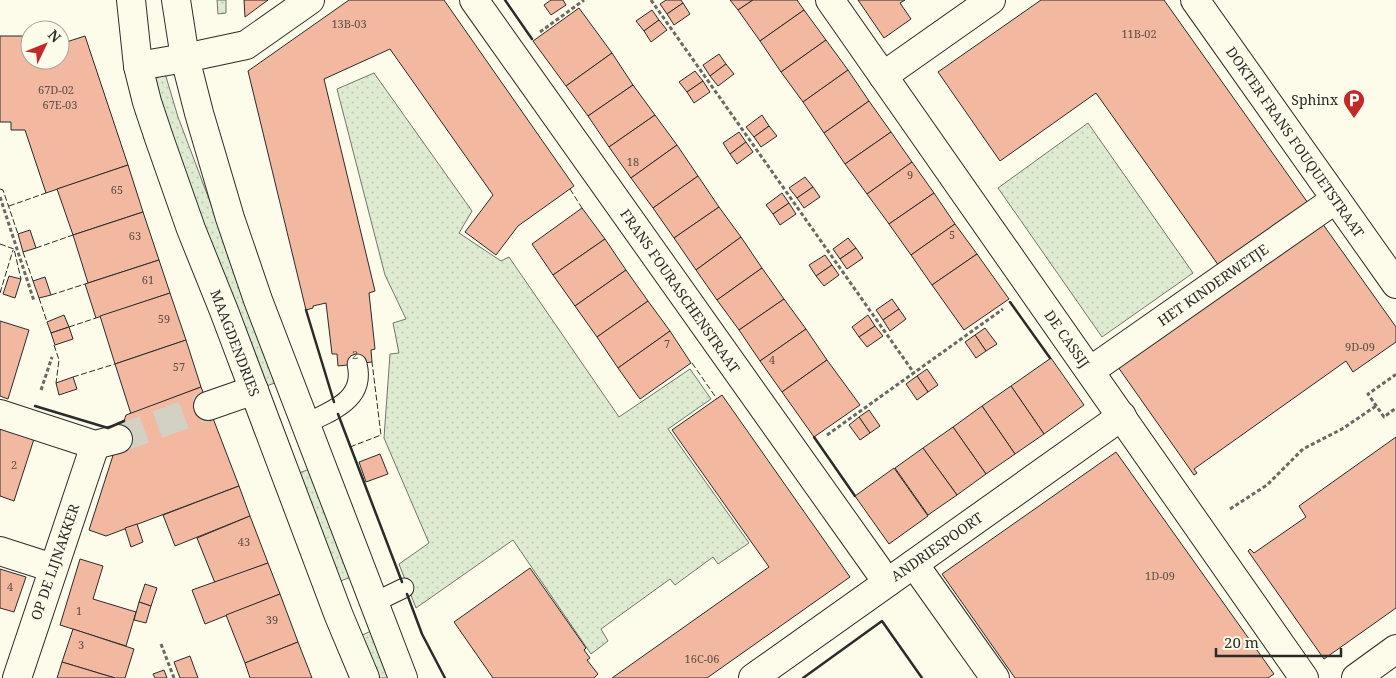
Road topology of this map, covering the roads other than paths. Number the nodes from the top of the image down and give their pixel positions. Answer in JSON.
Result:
{"nodes":[{"id":1,"x":130,"y":0,"type":"edge"},
{"id":2,"x":176,"y":0,"type":"edge"},
{"id":3,"x":310,"y":0,"type":"edge"},
{"id":4,"x":474,"y":0,"type":"edge"},
{"id":5,"x":830,"y":0,"type":"edge"},
{"id":6,"x":991,"y":0,"type":"edge"},
{"id":7,"x":1194,"y":0,"type":"edge"},
{"id":8,"x":185,"y":58,"type":"junction"},
{"id":9,"x":138,"y":66,"type":"junction"},
{"id":10,"x":883,"y":76,"type":"junction"},
{"id":11,"x":1336,"y":199,"type":"junction"},
{"id":12,"x":1396,"y":284,"type":"edge"},
{"id":13,"x":357,"y":364,"type":"dead end"},
{"id":14,"x":1090,"y":371,"type":"junction"},
{"id":15,"x":254,"y":390,"type":"junction"},
{"id":16,"x":208,"y":406,"type":"tunnel mouth"},
{"id":17,"x":0,"y":414,"type":"edge"},
{"id":18,"x":1122,"y":416,"type":"junction"},
{"id":19,"x":305,"y":424,"type":"junction"},
{"id":20,"x":272,"y":438,"type":"junction"},
{"id":21,"x":0,"y":551,"type":"edge"},
{"id":22,"x":914,"y":564,"type":"junction"},
{"id":23,"x":53,"y":568,"type":"junction"},
{"id":24,"x":887,"y":582,"type":"junction"},
{"id":25,"x":404,"y":588,"type":"dead end"},
{"id":26,"x":373,"y":603,"type":"junction"},
{"id":27,"x":339,"y":616,"type":"junction"},
{"id":28,"x":1396,"y":649,"type":"edge"},
{"id":29,"x":17,"y":678,"type":"edge"},
{"id":30,"x":365,"y":678,"type":"edge"},
{"id":31,"x":403,"y":678,"type":"edge"},
{"id":32,"x":753,"y":678,"type":"edge"},
{"id":33,"x":995,"y":678,"type":"edge"},
{"id":34,"x":1304,"y":678,"type":"edge"},
{"id":35,"x":1356,"y":678,"type":"edge"}],
"edges":[{"from":1,"to":9,"type":"street","name":"MAAGDENDRIES"},
{"from":2,"to":8,"type":"street"},
{"from":3,"to":8,"type":"street"},
{"from":4,"to":24,"type":"street","name":"FRANS FOURASCHENSTRAAT"},
{"from":5,"to":10,"type":"street","name":"DE CASSIJ"},
{"from":6,"to":10,"type":"street"},
{"from":7,"to":11,"type":"street","name":"DOKTER FRANS FOUQUETSTRAAT"},
{"from":8,"to":9,"type":"street"},
{"from":8,"to":19,"type":"street"},
{"from":9,"to":15,"type":"street","name":"MAAGDENDRIES"},
{"from":10,"to":14,"type":"street","name":"DE CASSIJ"},
{"from":11,"to":12,"type":"street","name":"DOKTER FRANS FOUQUETSTRAAT"},
{"from":11,"to":14,"type":"street","name":"HET KINDERWETJE"},
{"from":13,"to":19,"type":"lane"},
{"from":14,"to":18,"type":"street","name":"DE CASSIJ"},
{"from":15,"to":16,"type":"street"},
{"from":15,"to":20,"type":"street","name":"MAAGDENDRIES"},
{"from":17,"to":23,"type":"street","name":"OP DE LIJNAKKER"},
{"from":18,"to":22,"type":"street","name":"ANDRIESPOORT"},
{"from":18,"to":34,"type":"street","name":"DE CASSIJ"},
{"from":19,"to":20,"type":"street"},
{"from":19,"to":26,"type":"street"},
{"from":20,"to":27,"type":"street","name":"MAAGDENDRIES"},
{"from":21,"to":23,"type":"street"},
{"from":22,"to":24,"type":"street","name":"ANDRIESPOORT"},
{"from":22,"to":33,"type":"street"},
{"from":23,"to":29,"type":"street","name":"OP DE LIJNAKKER"},
{"from":24,"to":32,"type":"street","name":"ANDRIESPOORT"},
{"from":25,"to":26,"type":"lane"},
{"from":26,"to":27,"type":"street"},
{"from":26,"to":31,"type":"street"},
{"from":27,"to":30,"type":"street","name":"MAAGDENDRIES"},
{"from":28,"to":35,"type":"street"}]}
